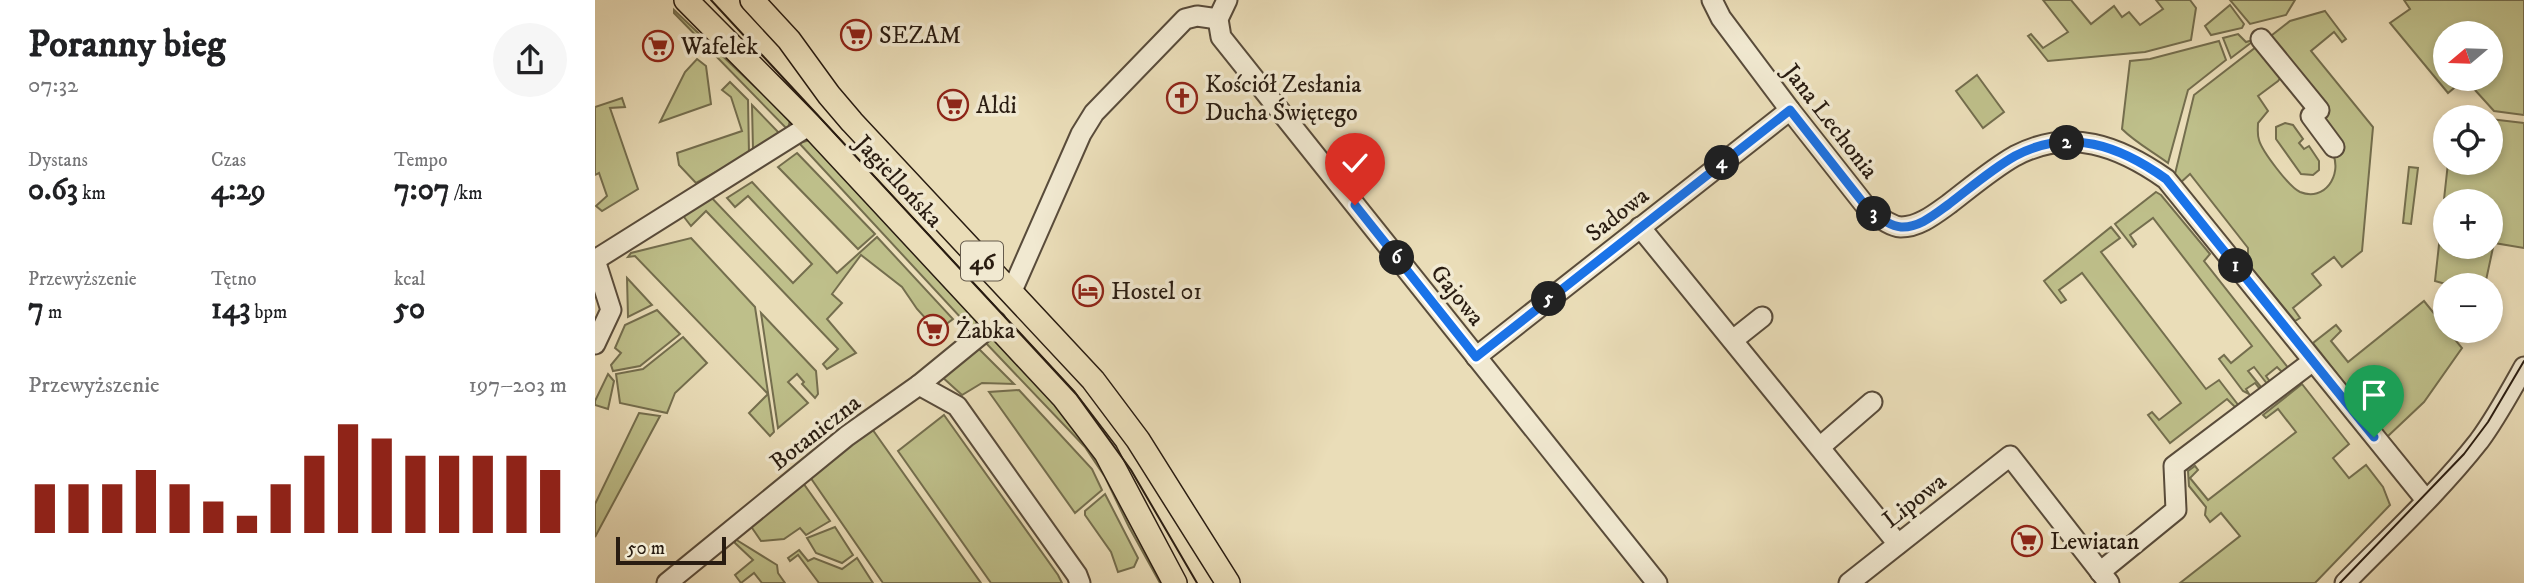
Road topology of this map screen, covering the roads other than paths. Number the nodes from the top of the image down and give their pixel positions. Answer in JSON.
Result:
{"nodes":[{"id":1,"x":686,"y":0,"type":"edge"},
{"id":2,"x":752,"y":0,"type":"edge"},
{"id":3,"x":1227,"y":0,"type":"edge"},
{"id":4,"x":1712,"y":0,"type":"edge"},
{"id":5,"x":1220,"y":28,"type":"junction"},
{"id":6,"x":2261,"y":39,"type":"dead end"},
{"id":7,"x":1790,"y":110,"type":"junction"},
{"id":8,"x":810,"y":125,"type":"junction"},
{"id":9,"x":2323,"y":127,"type":"dead end"},
{"id":10,"x":1640,"y":227,"type":"junction"},
{"id":11,"x":1011,"y":293,"type":"junction"},
{"id":12,"x":1762,"y":317,"type":"dead end"},
{"id":13,"x":996,"y":322,"type":"junction"},
{"id":14,"x":1733,"y":340,"type":"junction"},
{"id":15,"x":595,"y":344,"type":"edge"},
{"id":16,"x":1476,"y":357,"type":"junction"},
{"id":17,"x":2313,"y":361,"type":"junction"},
{"id":18,"x":2524,"y":367,"type":"edge"},
{"id":19,"x":919,"y":385,"type":"junction"},
{"id":20,"x":1873,"y":402,"type":"dead end"},
{"id":21,"x":1820,"y":447,"type":"junction"},
{"id":22,"x":2426,"y":500,"type":"junction"},
{"id":23,"x":1898,"y":544,"type":"junction"},
{"id":24,"x":2105,"y":578,"type":"edge"},
{"id":25,"x":667,"y":583,"type":"edge"},
{"id":26,"x":1080,"y":583,"type":"edge"},
{"id":27,"x":1175,"y":583,"type":"edge"},
{"id":28,"x":1229,"y":583,"type":"edge"},
{"id":29,"x":1657,"y":583,"type":"edge"},
{"id":30,"x":1849,"y":583,"type":"edge"},
{"id":31,"x":2345,"y":583,"type":"edge"}],
"edges":[{"from":1,"to":8,"type":"main road","name":"Jagiellońska","number":"46"},
{"from":2,"to":11,"type":"main road","name":"Jagiellońska","number":"46"},
{"from":3,"to":5,"type":"street"},
{"from":4,"to":7,"type":"street","name":"Jana Lechonia"},
{"from":5,"to":11,"type":"street"},
{"from":5,"to":16,"type":"street","name":"Gajowa"},
{"from":6,"to":9,"type":"street"},
{"from":7,"to":10,"type":"street","name":"Sadowa"},
{"from":7,"to":17,"type":"street","name":"Jana Lechonia"},
{"from":8,"to":13,"type":"main road","name":"Jagiellońska","number":"46"},
{"from":8,"to":15,"type":"street"},
{"from":10,"to":14,"type":"street"},
{"from":10,"to":16,"type":"street","name":"Sadowa"},
{"from":11,"to":28,"type":"main road","name":"Jagiellońska","number":"46"},
{"from":12,"to":14,"type":"street"},
{"from":13,"to":19,"type":"street","name":"Botaniczna"},
{"from":13,"to":27,"type":"main road","name":"Jagiellońska","number":"46"},
{"from":14,"to":21,"type":"street"},
{"from":16,"to":29,"type":"street","name":"Gajowa"},
{"from":17,"to":22,"type":"street","name":"Jana Lechonia"},
{"from":17,"to":24,"type":"street"},
{"from":18,"to":22,"type":"street"},
{"from":19,"to":25,"type":"street","name":"Botaniczna"},
{"from":19,"to":26,"type":"street"},
{"from":20,"to":21,"type":"street"},
{"from":21,"to":23,"type":"street"},
{"from":22,"to":31,"type":"street"},
{"from":23,"to":24,"type":"street","name":"Lipowa"},
{"from":23,"to":30,"type":"street","name":"Lipowa"}]}
